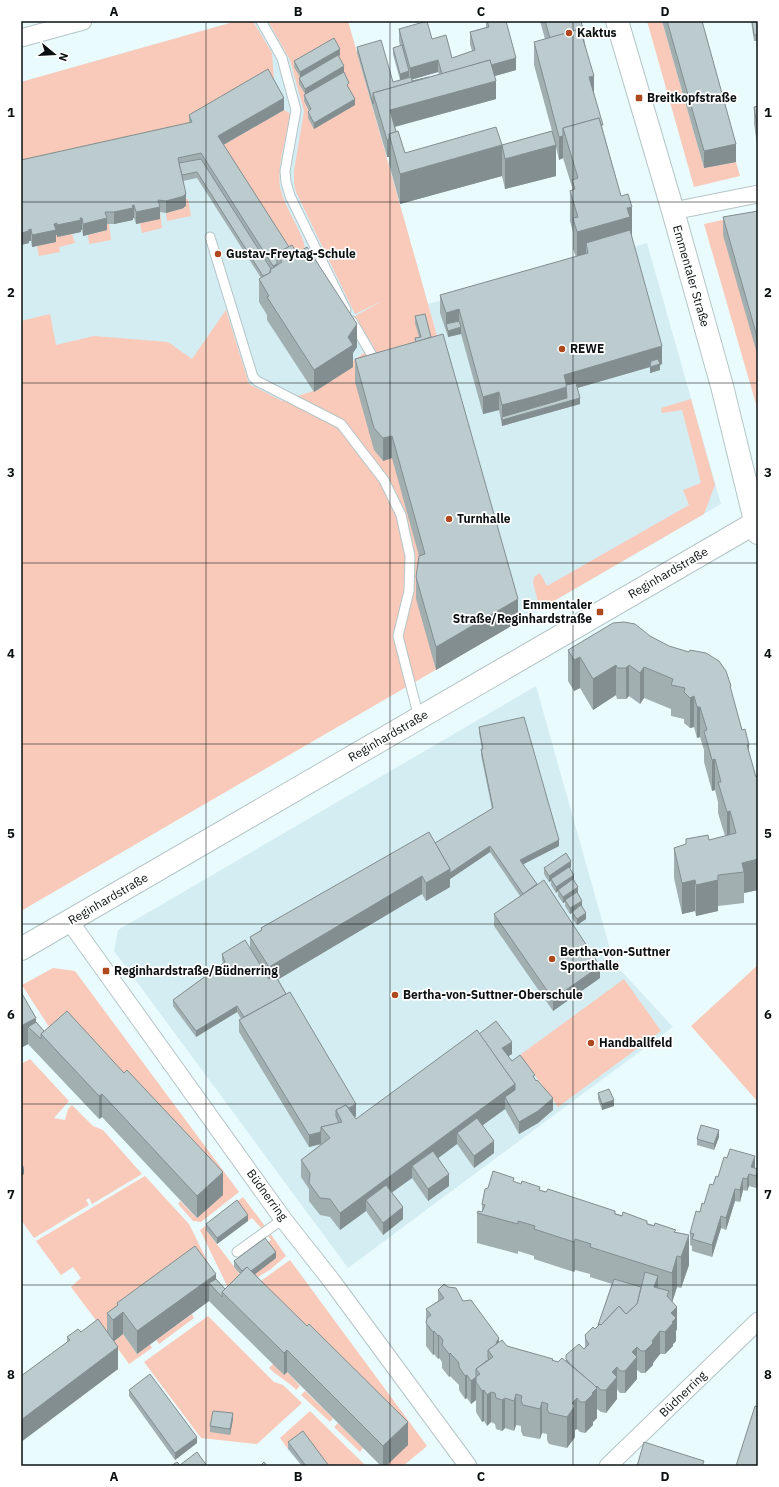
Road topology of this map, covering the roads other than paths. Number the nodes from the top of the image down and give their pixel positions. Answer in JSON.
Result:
{"nodes":[{"id":1,"x":84,"y":21,"type":"edge"},
{"id":2,"x":262,"y":21,"type":"edge"},
{"id":3,"x":616,"y":21,"type":"edge"},
{"id":4,"x":21,"y":38,"type":"edge"},
{"id":5,"x":758,"y":194,"type":"edge"},
{"id":6,"x":673,"y":210,"type":"junction"},
{"id":7,"x":210,"y":237,"type":"dead end"},
{"id":8,"x":388,"y":368,"type":"edge"},
{"id":9,"x":757,"y":526,"type":"edge"},
{"id":10,"x":419,"y":718,"type":"junction"},
{"id":11,"x":70,"y":922,"type":"junction"},
{"id":12,"x":21,"y":949,"type":"edge"},
{"id":13,"x":283,"y":1219,"type":"junction"},
{"id":14,"x":237,"y":1252,"type":"dead end"},
{"id":15,"x":758,"y":1321,"type":"edge"},
{"id":16,"x":468,"y":1466,"type":"edge"},
{"id":17,"x":608,"y":1466,"type":"edge"}],
"edges":[{"from":1,"to":4,"type":"street"},
{"from":2,"to":8,"type":"lane"},
{"from":3,"to":6,"type":"street","name":"Emmentaler Straße"},
{"from":5,"to":6,"type":"street"},
{"from":6,"to":9,"type":"street","name":"Emmentaler Straße"},
{"from":7,"to":10,"type":"lane"},
{"from":9,"to":10,"type":"street","name":"Reginhardstraße"},
{"from":10,"to":11,"type":"street","name":"Reginhardstraße"},
{"from":11,"to":12,"type":"street","name":"Reginhardstraße"},
{"from":11,"to":13,"type":"street","name":"Büdnerring"},
{"from":13,"to":14,"type":"lane"},
{"from":13,"to":16,"type":"street","name":"Büdnerring"},
{"from":15,"to":17,"type":"street","name":"Büdnerring"}]}
